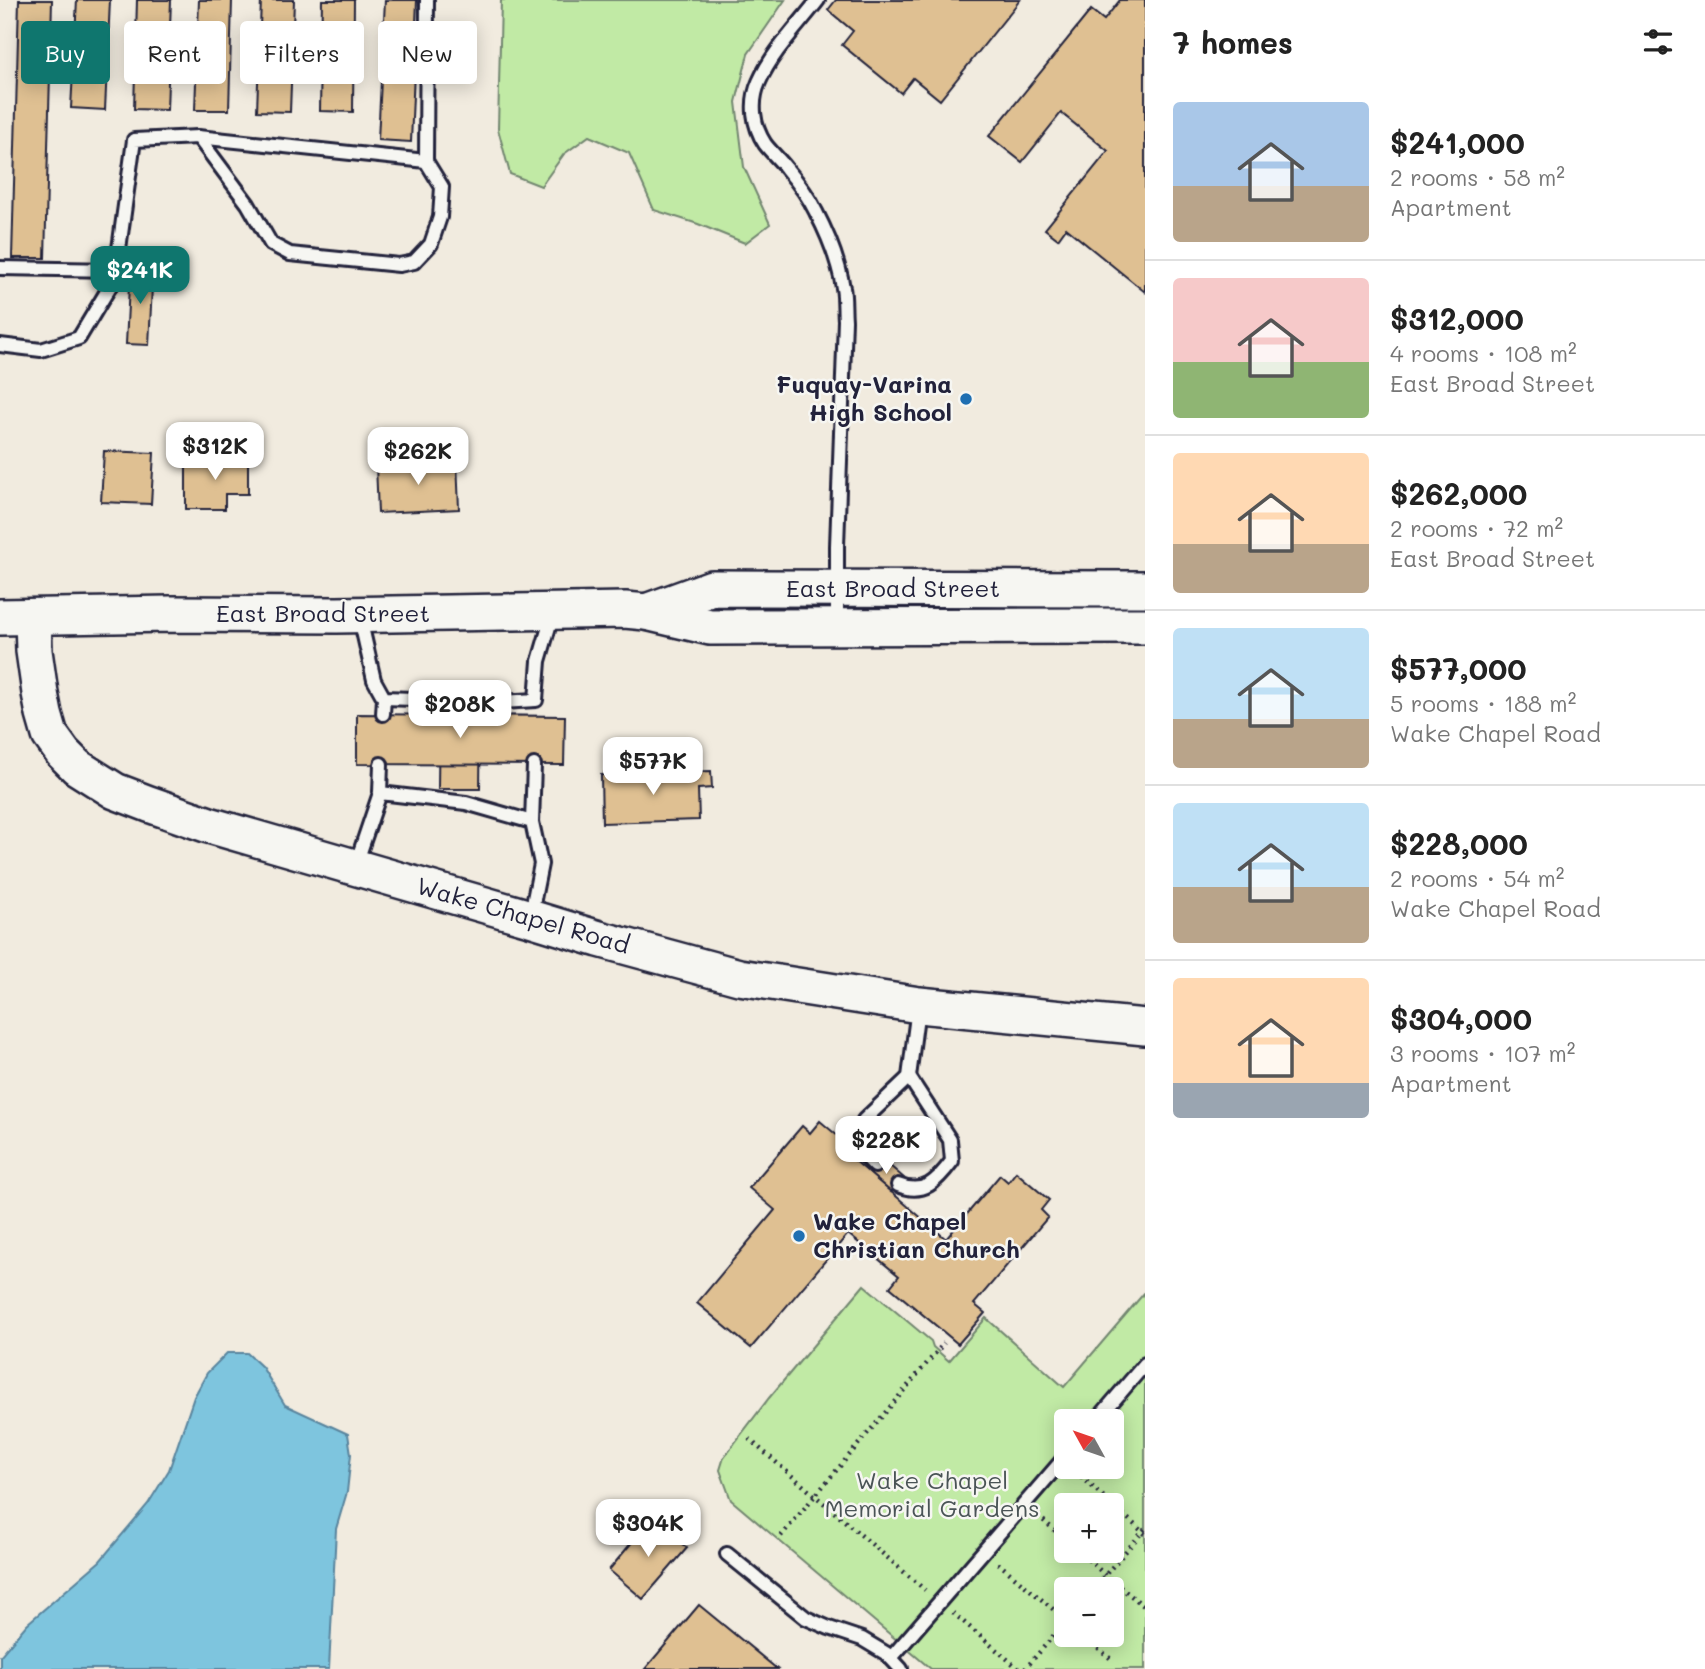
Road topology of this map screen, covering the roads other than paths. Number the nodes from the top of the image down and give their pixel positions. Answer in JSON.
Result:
{"nodes":[{"id":1,"x":428,"y":0,"type":"edge"},
{"id":2,"x":818,"y":0,"type":"edge"},
{"id":3,"x":198,"y":137,"type":"junction"},
{"id":4,"x":426,"y":161,"type":"junction"},
{"id":5,"x":0,"y":268,"type":"edge"},
{"id":6,"x":116,"y":270,"type":"junction"},
{"id":7,"x":0,"y":345,"type":"edge"},
{"id":8,"x":836,"y":589,"type":"junction"},
{"id":9,"x":1145,"y":589,"type":"edge"},
{"id":10,"x":553,"y":611,"type":"junction"},
{"id":11,"x":646,"y":612,"type":"junction"},
{"id":12,"x":359,"y":614,"type":"junction"},
{"id":13,"x":16,"y":617,"type":"edge"},
{"id":14,"x":837,"y":626,"type":"junction"},
{"id":15,"x":1145,"y":626,"type":"edge"},
{"id":16,"x":384,"y":698,"type":"junction"},
{"id":17,"x":536,"y":700,"type":"junction"},
{"id":18,"x":383,"y":714,"type":"dead end"},
{"id":19,"x":535,"y":715,"type":"dead end"},
{"id":20,"x":381,"y":764,"type":"dead end"},
{"id":21,"x":534,"y":765,"type":"dead end"},
{"id":22,"x":380,"y":793,"type":"junction"},
{"id":23,"x":532,"y":822,"type":"junction"},
{"id":24,"x":354,"y":867,"type":"junction"},
{"id":25,"x":530,"y":918,"type":"junction"},
{"id":26,"x":919,"y":1005,"type":"junction"},
{"id":27,"x":1145,"y":1027,"type":"edge"},
{"id":28,"x":909,"y":1077,"type":"junction"},
{"id":29,"x":875,"y":1166,"type":"dead end"},
{"id":30,"x":898,"y":1185,"type":"dead end"},
{"id":31,"x":1145,"y":1364,"type":"edge"},
{"id":32,"x":1106,"y":1409,"type":"edge"},
{"id":33,"x":1054,"y":1470,"type":"edge"},
{"id":34,"x":727,"y":1554,"type":"dead end"},
{"id":35,"x":891,"y":1658,"type":"junction"},
{"id":36,"x":901,"y":1669,"type":"edge"}],
"edges":[{"from":1,"to":4,"type":"lane"},
{"from":2,"to":8,"type":"lane"},
{"from":3,"to":4,"type":"lane"},
{"from":3,"to":4,"type":"lane"},
{"from":3,"to":6,"type":"lane"},
{"from":5,"to":6,"type":"lane"},
{"from":6,"to":7,"type":"lane"},
{"from":8,"to":9,"type":"main road","name":"East Broad Street"},
{"from":8,"to":11,"type":"main road","name":"East Broad Street"},
{"from":8,"to":14,"type":"lane"},
{"from":10,"to":11,"type":"main road","name":"East Broad Street"},
{"from":10,"to":12,"type":"main road","name":"East Broad Street"},
{"from":10,"to":17,"type":"lane"},
{"from":11,"to":14,"type":"main road","name":"East Broad Street"},
{"from":12,"to":13,"type":"main road","name":"East Broad Street"},
{"from":12,"to":16,"type":"lane"},
{"from":13,"to":24,"type":"main road","name":"Wake Chapel Road"},
{"from":14,"to":15,"type":"main road","name":"East Broad Street"},
{"from":16,"to":17,"type":"lane"},
{"from":16,"to":18,"type":"lane"},
{"from":17,"to":19,"type":"lane"},
{"from":20,"to":22,"type":"lane"},
{"from":21,"to":23,"type":"lane"},
{"from":22,"to":23,"type":"lane"},
{"from":22,"to":24,"type":"lane"},
{"from":23,"to":25,"type":"lane"},
{"from":24,"to":25,"type":"main road","name":"Wake Chapel Road"},
{"from":25,"to":26,"type":"main road","name":"Wake Chapel Road"},
{"from":26,"to":27,"type":"main road","name":"Wake Chapel Road"},
{"from":26,"to":28,"type":"lane"},
{"from":28,"to":29,"type":"lane"},
{"from":28,"to":30,"type":"lane"},
{"from":31,"to":32,"type":"lane"},
{"from":33,"to":35,"type":"lane"},
{"from":34,"to":35,"type":"lane"},
{"from":35,"to":36,"type":"lane"}]}
